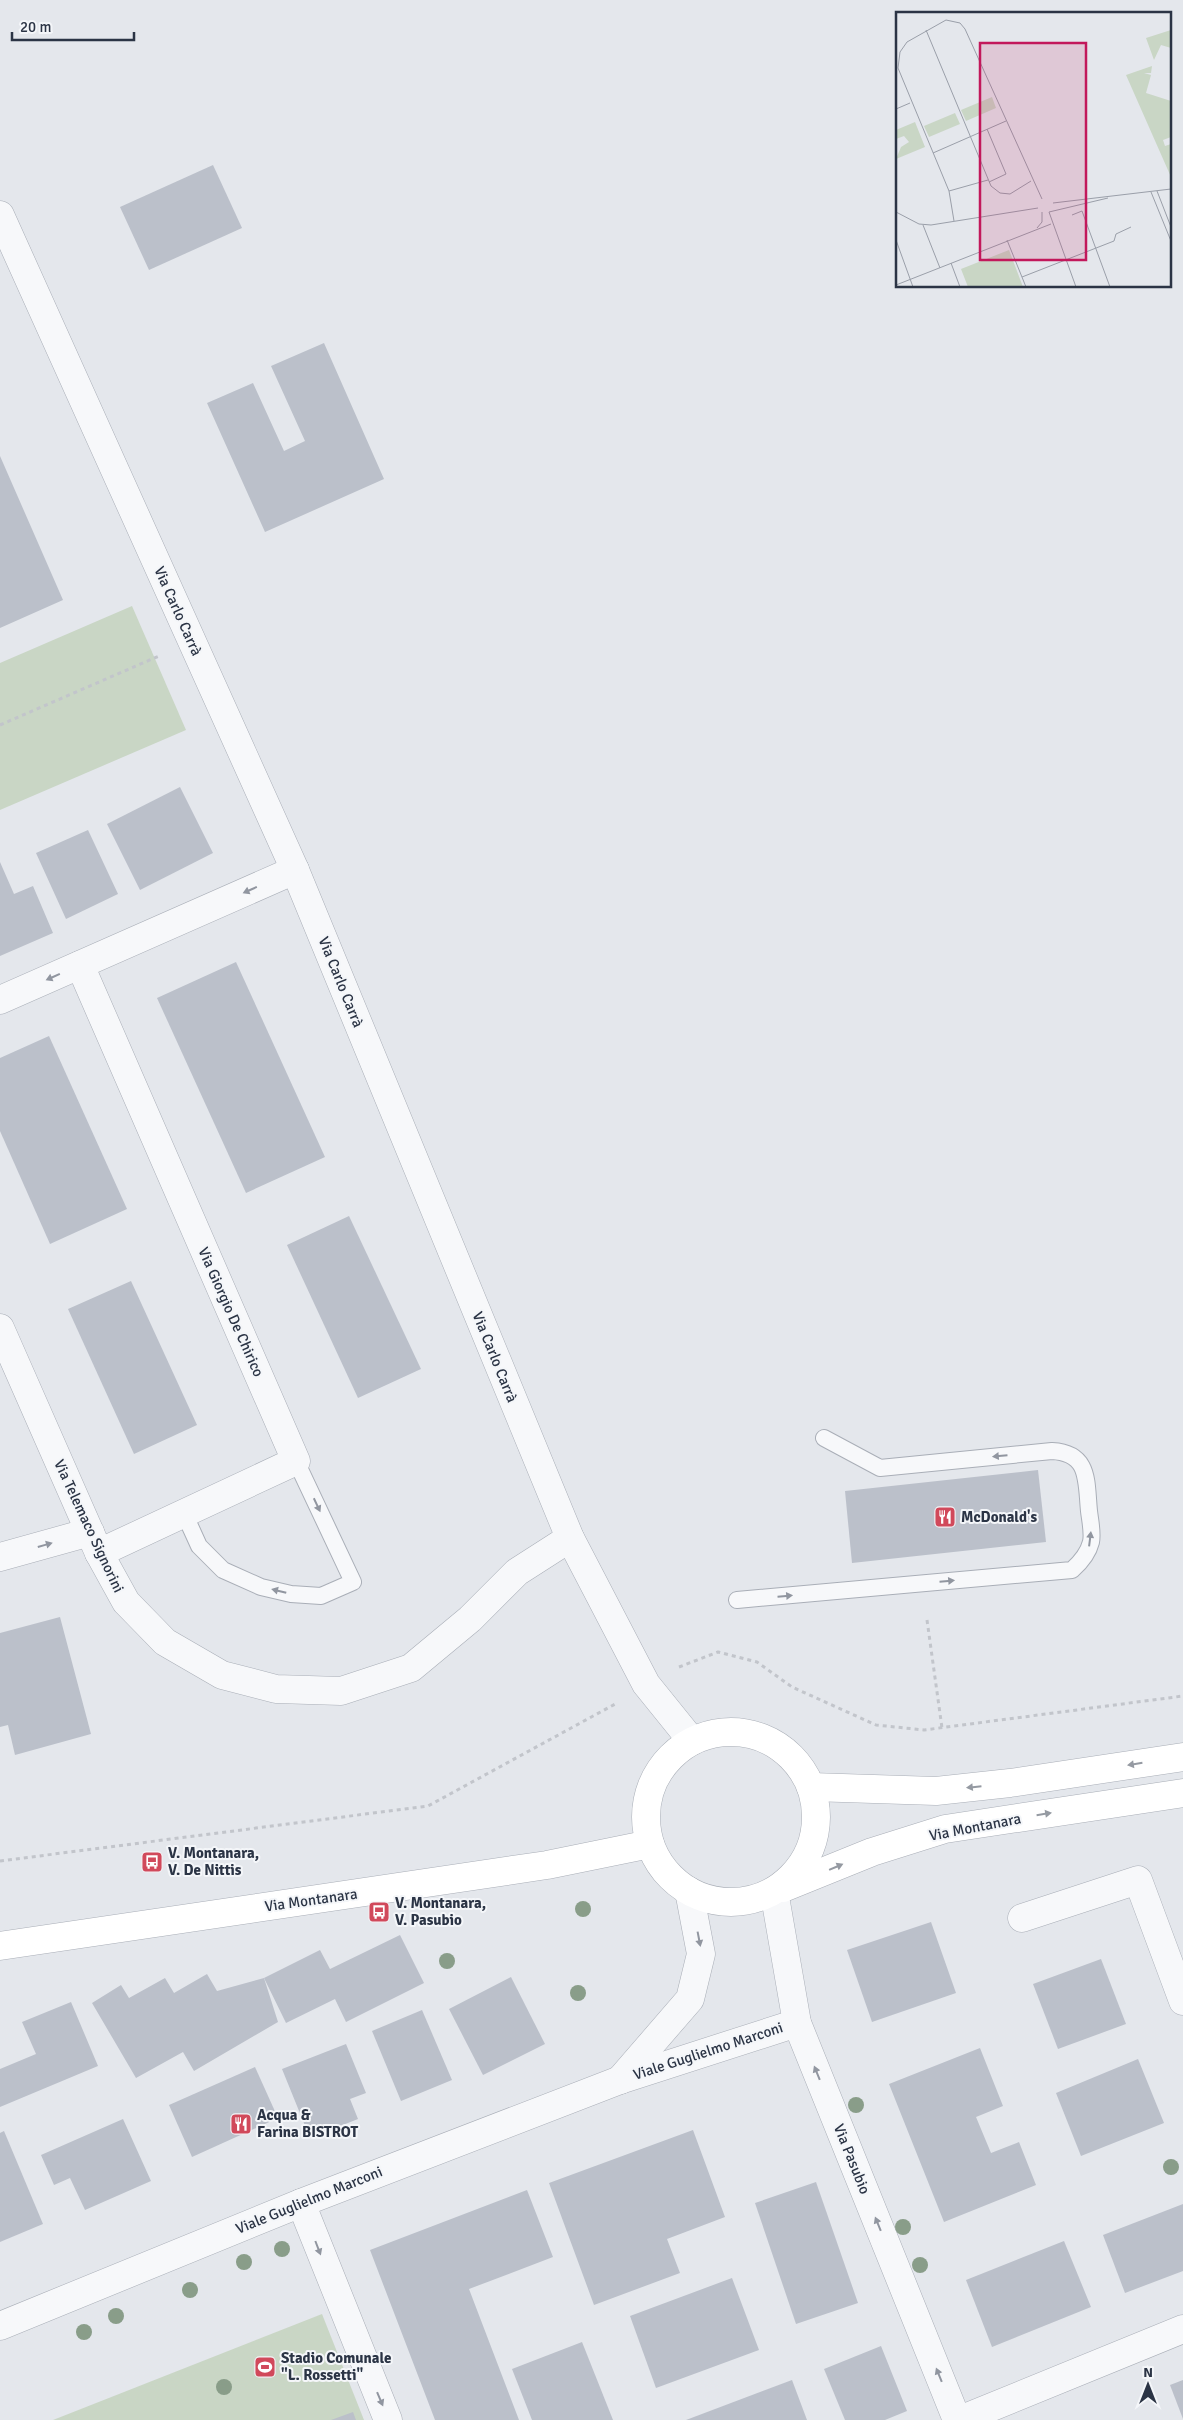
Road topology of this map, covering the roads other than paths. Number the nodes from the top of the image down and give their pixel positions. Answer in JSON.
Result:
{"nodes":[{"id":1,"x":0,"y":215,"type":"edge"},
{"id":2,"x":295,"y":870,"type":"junction"},
{"id":3,"x":80,"y":965,"type":"junction"},
{"id":4,"x":0,"y":1000,"type":"edge"},
{"id":5,"x":0,"y":1328,"type":"edge"},
{"id":6,"x":824,"y":1438,"type":"dead end"},
{"id":7,"x":296,"y":1461,"type":"junction"},
{"id":8,"x":184,"y":1513,"type":"junction"},
{"id":9,"x":570,"y":1538,"type":"junction"},
{"id":10,"x":94,"y":1543,"type":"junction"},
{"id":11,"x":0,"y":1557,"type":"edge"},
{"id":12,"x":737,"y":1600,"type":"dead end"},
{"id":13,"x":692,"y":1741,"type":"junction"},
{"id":14,"x":1183,"y":1757,"type":"edge"},
{"id":15,"x":811,"y":1786,"type":"junction"},
{"id":16,"x":1183,"y":1793,"type":"edge"},
{"id":17,"x":650,"y":1844,"type":"junction"},
{"id":18,"x":689,"y":1891,"type":"junction"},
{"id":19,"x":774,"y":1891,"type":"junction"},
{"id":20,"x":1022,"y":1918,"type":"dead end"},
{"id":21,"x":0,"y":1946,"type":"edge"},
{"id":22,"x":1183,"y":2001,"type":"edge"},
{"id":23,"x":797,"y":2023,"type":"junction"},
{"id":24,"x":620,"y":2080,"type":"junction"},
{"id":25,"x":301,"y":2203,"type":"junction"},
{"id":26,"x":0,"y":2326,"type":"edge"},
{"id":27,"x":1183,"y":2329,"type":"edge"},
{"id":28,"x":388,"y":2420,"type":"edge"},
{"id":29,"x":958,"y":2420,"type":"edge"}],
"edges":[{"from":1,"to":2,"type":"street","name":"Via Carlo Carrà"},
{"from":2,"to":3,"type":"street","one_way":true},
{"from":2,"to":9,"type":"street","name":"Via Carlo Carrà"},
{"from":3,"to":4,"type":"street","one_way":true},
{"from":3,"to":7,"type":"street","name":"Via Giorgio De Chirico"},
{"from":5,"to":10,"type":"street","name":"Via Telemaco Signorini"},
{"from":12,"to":6,"type":"lane","one_way":true},
{"from":7,"to":8,"type":"street"},
{"from":7,"to":8,"type":"lane","one_way":true},
{"from":8,"to":10,"type":"street"},
{"from":9,"to":10,"type":"street","name":"Via Telemaco Signorini"},
{"from":9,"to":13,"type":"street","name":"Via Carlo Carrà"},
{"from":11,"to":10,"type":"street","one_way":true},
{"from":13,"to":15,"type":"main road"},
{"from":13,"to":17,"type":"main road"},
{"from":14,"to":15,"type":"main road","one_way":true},
{"from":15,"to":19,"type":"main road"},
{"from":19,"to":16,"type":"main road","name":"Via Montanara","one_way":true},
{"from":17,"to":18,"type":"main road"},
{"from":17,"to":21,"type":"main road","name":"Via Montanara"},
{"from":18,"to":19,"type":"main road"},
{"from":18,"to":24,"type":"street","name":"Viale Guglielmo Marconi","one_way":true},
{"from":19,"to":23,"type":"street","name":"Via Pasubio"},
{"from":20,"to":22,"type":"street"},
{"from":23,"to":24,"type":"street","name":"Viale Guglielmo Marconi"},
{"from":29,"to":23,"type":"street","name":"Via Pasubio","one_way":true},
{"from":24,"to":25,"type":"street","name":"Viale Guglielmo Marconi"},
{"from":25,"to":26,"type":"street","name":"Viale Guglielmo Marconi"},
{"from":25,"to":28,"type":"street","one_way":true},
{"from":27,"to":29,"type":"street"}]}
